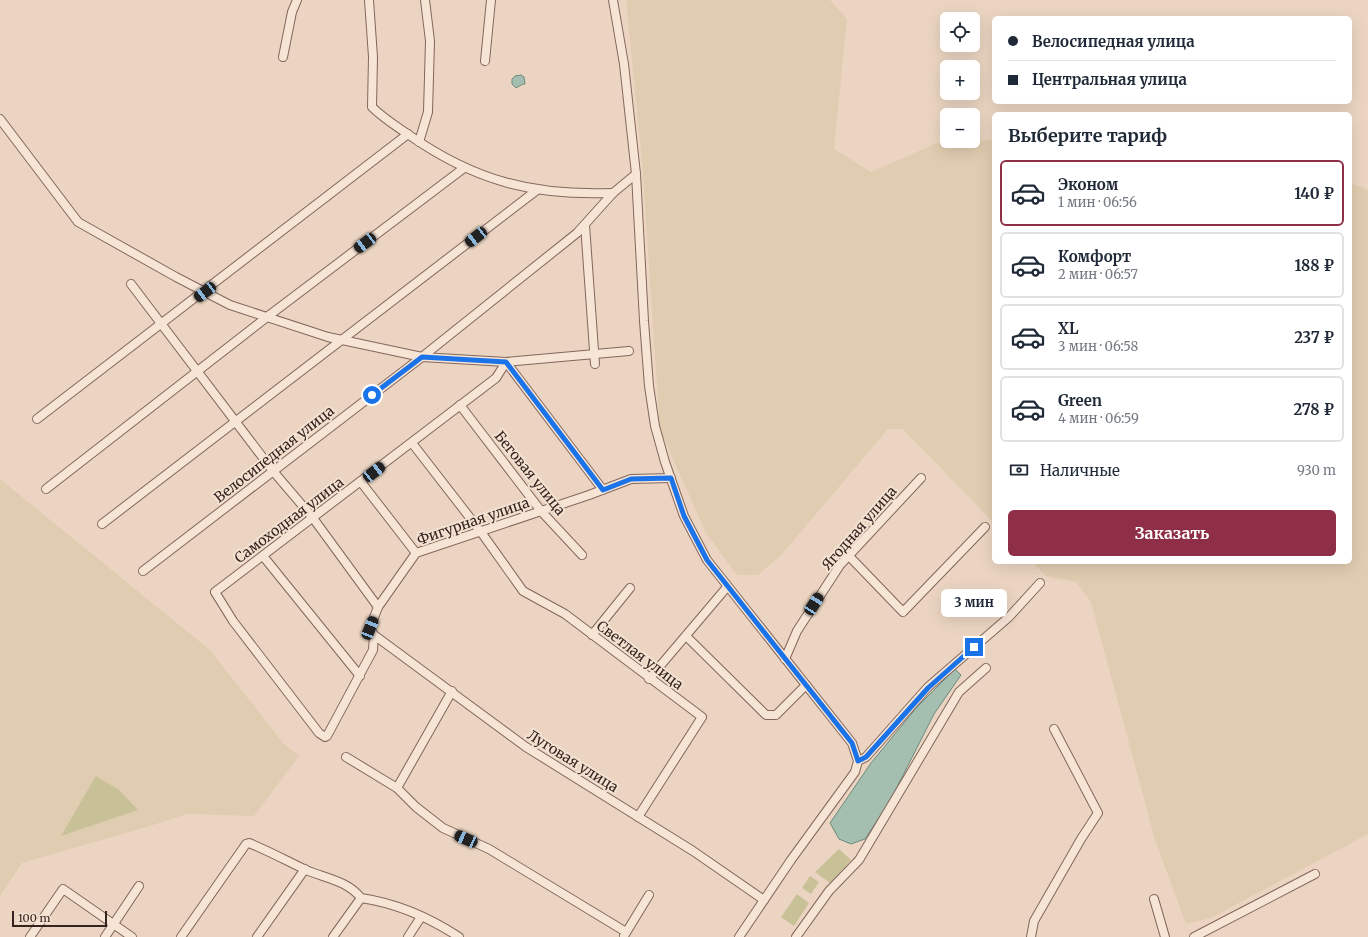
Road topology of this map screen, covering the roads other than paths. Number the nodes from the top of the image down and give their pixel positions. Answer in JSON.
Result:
{"nodes":[{"id":1,"x":297,"y":0,"type":"edge"},
{"id":2,"x":369,"y":0,"type":"edge"},
{"id":3,"x":425,"y":0,"type":"edge"},
{"id":4,"x":491,"y":0,"type":"edge"},
{"id":5,"x":613,"y":0,"type":"edge"},
{"id":6,"x":283,"y":57,"type":"dead end"},
{"id":7,"x":485,"y":61,"type":"dead end"},
{"id":8,"x":0,"y":119,"type":"edge"},
{"id":9,"x":408,"y":134,"type":"junction"},
{"id":10,"x":419,"y":142,"type":"junction"},
{"id":11,"x":464,"y":168,"type":"junction"},
{"id":12,"x":636,"y":174,"type":"junction"},
{"id":13,"x":537,"y":190,"type":"junction"},
{"id":14,"x":613,"y":193,"type":"junction"},
{"id":15,"x":585,"y":224,"type":"junction"},
{"id":16,"x":131,"y":284,"type":"dead end"},
{"id":17,"x":205,"y":292,"type":"junction"},
{"id":18,"x":267,"y":317,"type":"junction"},
{"id":19,"x":162,"y":324,"type":"junction"},
{"id":20,"x":341,"y":340,"type":"junction"},
{"id":21,"x":629,"y":351,"type":"dead end"},
{"id":22,"x":594,"y":354,"type":"junction"},
{"id":23,"x":422,"y":357,"type":"junction"},
{"id":24,"x":506,"y":362,"type":"junction"},
{"id":25,"x":595,"y":364,"type":"dead end"},
{"id":26,"x":198,"y":371,"type":"junction"},
{"id":27,"x":460,"y":406,"type":"junction"},
{"id":28,"x":37,"y":419,"type":"dead end"},
{"id":29,"x":236,"y":421,"type":"junction"},
{"id":30,"x":412,"y":443,"type":"junction"},
{"id":31,"x":273,"y":471,"type":"junction"},
{"id":32,"x":671,"y":478,"type":"junction"},
{"id":33,"x":921,"y":478,"type":"dead end"},
{"id":34,"x":361,"y":482,"type":"junction"},
{"id":35,"x":46,"y":489,"type":"dead end"},
{"id":36,"x":603,"y":490,"type":"junction"},
{"id":37,"x":541,"y":511,"type":"junction"},
{"id":38,"x":313,"y":518,"type":"junction"},
{"id":39,"x":102,"y":524,"type":"dead end"},
{"id":40,"x":985,"y":527,"type":"dead end"},
{"id":41,"x":481,"y":532,"type":"junction"},
{"id":42,"x":416,"y":554,"type":"junction"},
{"id":43,"x":582,"y":555,"type":"dead end"},
{"id":44,"x":848,"y":555,"type":"junction"},
{"id":45,"x":264,"y":556,"type":"junction"},
{"id":46,"x":142,"y":571,"type":"dead end"},
{"id":47,"x":1040,"y":584,"type":"dead end"},
{"id":48,"x":727,"y":586,"type":"junction"},
{"id":49,"x":630,"y":588,"type":"dead end"},
{"id":50,"x":378,"y":607,"type":"junction"},
{"id":51,"x":374,"y":635,"type":"junction"},
{"id":52,"x":592,"y":635,"type":"junction"},
{"id":53,"x":686,"y":636,"type":"junction"},
{"id":54,"x":785,"y":659,"type":"junction"},
{"id":55,"x":986,"y":668,"type":"dead end"},
{"id":56,"x":360,"y":676,"type":"junction"},
{"id":57,"x":649,"y":679,"type":"junction"},
{"id":58,"x":806,"y":685,"type":"junction"},
{"id":59,"x":452,"y":691,"type":"junction"},
{"id":60,"x":1054,"y":729,"type":"dead end"},
{"id":61,"x":325,"y":737,"type":"joint"},
{"id":62,"x":346,"y":757,"type":"dead end"},
{"id":63,"x":858,"y":761,"type":"junction"},
{"id":64,"x":396,"y":788,"type":"junction"},
{"id":65,"x":638,"y":817,"type":"junction"},
{"id":66,"x":304,"y":869,"type":"junction"},
{"id":67,"x":1315,"y":874,"type":"dead end"},
{"id":68,"x":140,"y":886,"type":"dead end"},
{"id":69,"x":649,"y":895,"type":"dead end"},
{"id":70,"x":361,"y":898,"type":"junction"},
{"id":71,"x":1154,"y":899,"type":"dead end"},
{"id":72,"x":764,"y":900,"type":"junction"},
{"id":73,"x":421,"y":917,"type":"junction"},
{"id":74,"x":114,"y":924,"type":"junction"},
{"id":75,"x":625,"y":934,"type":"edge"},
{"id":76,"x":30,"y":937,"type":"edge"},
{"id":77,"x":105,"y":937,"type":"edge"},
{"id":78,"x":132,"y":937,"type":"edge"},
{"id":79,"x":181,"y":937,"type":"edge"},
{"id":80,"x":258,"y":937,"type":"edge"},
{"id":81,"x":333,"y":937,"type":"edge"},
{"id":82,"x":408,"y":937,"type":"edge"},
{"id":83,"x":459,"y":937,"type":"edge"},
{"id":84,"x":739,"y":937,"type":"edge"},
{"id":85,"x":796,"y":937,"type":"edge"},
{"id":86,"x":1031,"y":937,"type":"edge"},
{"id":87,"x":1165,"y":937,"type":"edge"},
{"id":88,"x":1194,"y":937,"type":"edge"}],
"edges":[{"from":1,"to":6,"type":"street"},
{"from":2,"to":9,"type":"street"},
{"from":3,"to":10,"type":"street"},
{"from":4,"to":7,"type":"street"},
{"from":5,"to":12,"type":"street"},
{"from":8,"to":17,"type":"street"},
{"from":9,"to":10,"type":"street"},
{"from":9,"to":17,"type":"street"},
{"from":10,"to":11,"type":"street"},
{"from":11,"to":13,"type":"street"},
{"from":11,"to":18,"type":"street"},
{"from":12,"to":14,"type":"street","name":"Велосипедная улица"},
{"from":12,"to":32,"type":"street"},
{"from":13,"to":14,"type":"street"},
{"from":13,"to":20,"type":"street"},
{"from":14,"to":15,"type":"street","name":"Велосипедная улица"},
{"from":15,"to":22,"type":"street"},
{"from":15,"to":23,"type":"street","name":"Велосипедная улица"},
{"from":16,"to":19,"type":"street"},
{"from":17,"to":18,"type":"street"},
{"from":17,"to":19,"type":"street"},
{"from":18,"to":20,"type":"street"},
{"from":18,"to":26,"type":"street"},
{"from":19,"to":26,"type":"street"},
{"from":19,"to":28,"type":"street"},
{"from":20,"to":23,"type":"street"},
{"from":20,"to":29,"type":"street"},
{"from":21,"to":22,"type":"street"},
{"from":22,"to":24,"type":"street"},
{"from":22,"to":25,"type":"street"},
{"from":23,"to":24,"type":"street"},
{"from":23,"to":31,"type":"street","name":"Велосипедная улица"},
{"from":24,"to":27,"type":"street","name":"Самоходная улица"},
{"from":24,"to":36,"type":"street"},
{"from":26,"to":29,"type":"street"},
{"from":26,"to":35,"type":"street"},
{"from":27,"to":30,"type":"street","name":"Самоходная улица"},
{"from":27,"to":37,"type":"street","name":"Беговая улица"},
{"from":29,"to":31,"type":"street"},
{"from":29,"to":39,"type":"street"},
{"from":30,"to":34,"type":"street","name":"Самоходная улица"},
{"from":30,"to":41,"type":"street","name":"Светлая улица"},
{"from":31,"to":38,"type":"street"},
{"from":31,"to":46,"type":"street","name":"Велосипедная улица"},
{"from":32,"to":36,"type":"street","name":"Фигурная улица"},
{"from":32,"to":48,"type":"street"},
{"from":33,"to":44,"type":"street","name":"Ягодная улица"},
{"from":34,"to":38,"type":"street","name":"Самоходная улица"},
{"from":34,"to":42,"type":"street"},
{"from":36,"to":37,"type":"street","name":"Фигурная улица"},
{"from":37,"to":41,"type":"street","name":"Фигурная улица"},
{"from":37,"to":43,"type":"street","name":"Беговая улица"},
{"from":38,"to":45,"type":"street","name":"Самоходная улица"},
{"from":38,"to":50,"type":"street"},
{"from":40,"to":44,"type":"street"},
{"from":41,"to":42,"type":"street","name":"Фигурная улица"},
{"from":41,"to":52,"type":"street","name":"Светлая улица"},
{"from":42,"to":50,"type":"street","name":"Фигурная улица"},
{"from":44,"to":54,"type":"street","name":"Ягодная улица"},
{"from":45,"to":56,"type":"street"},
{"from":45,"to":61,"type":"street","name":"Самоходная улица"},
{"from":47,"to":63,"type":"street"},
{"from":48,"to":53,"type":"street"},
{"from":48,"to":54,"type":"street"},
{"from":49,"to":52,"type":"street"},
{"from":50,"to":51,"type":"street","name":"Фигурная улица"},
{"from":51,"to":56,"type":"street","name":"Фигурная улица"},
{"from":51,"to":59,"type":"street","name":"Луговая улица"},
{"from":52,"to":57,"type":"street","name":"Светлая улица"},
{"from":53,"to":57,"type":"street"},
{"from":53,"to":58,"type":"street"},
{"from":54,"to":58,"type":"street"},
{"from":55,"to":85,"type":"street"},
{"from":56,"to":61,"type":"street","name":"Фигурная улица"},
{"from":57,"to":65,"type":"street","name":"Светлая улица"},
{"from":58,"to":63,"type":"street"},
{"from":59,"to":64,"type":"street"},
{"from":59,"to":65,"type":"street","name":"Луговая улица"},
{"from":60,"to":86,"type":"street"},
{"from":62,"to":64,"type":"street"},
{"from":63,"to":72,"type":"street"},
{"from":64,"to":75,"type":"street"},
{"from":65,"to":72,"type":"street","name":"Луговая улица"},
{"from":66,"to":70,"type":"street"},
{"from":66,"to":79,"type":"street"},
{"from":66,"to":80,"type":"street"},
{"from":67,"to":88,"type":"street"},
{"from":68,"to":74,"type":"street"},
{"from":69,"to":75,"type":"street"},
{"from":70,"to":73,"type":"street"},
{"from":70,"to":81,"type":"street"},
{"from":71,"to":87,"type":"street"},
{"from":72,"to":84,"type":"street"},
{"from":73,"to":82,"type":"street"},
{"from":73,"to":83,"type":"street"},
{"from":74,"to":76,"type":"street"},
{"from":74,"to":77,"type":"street"},
{"from":74,"to":78,"type":"street"}]}
